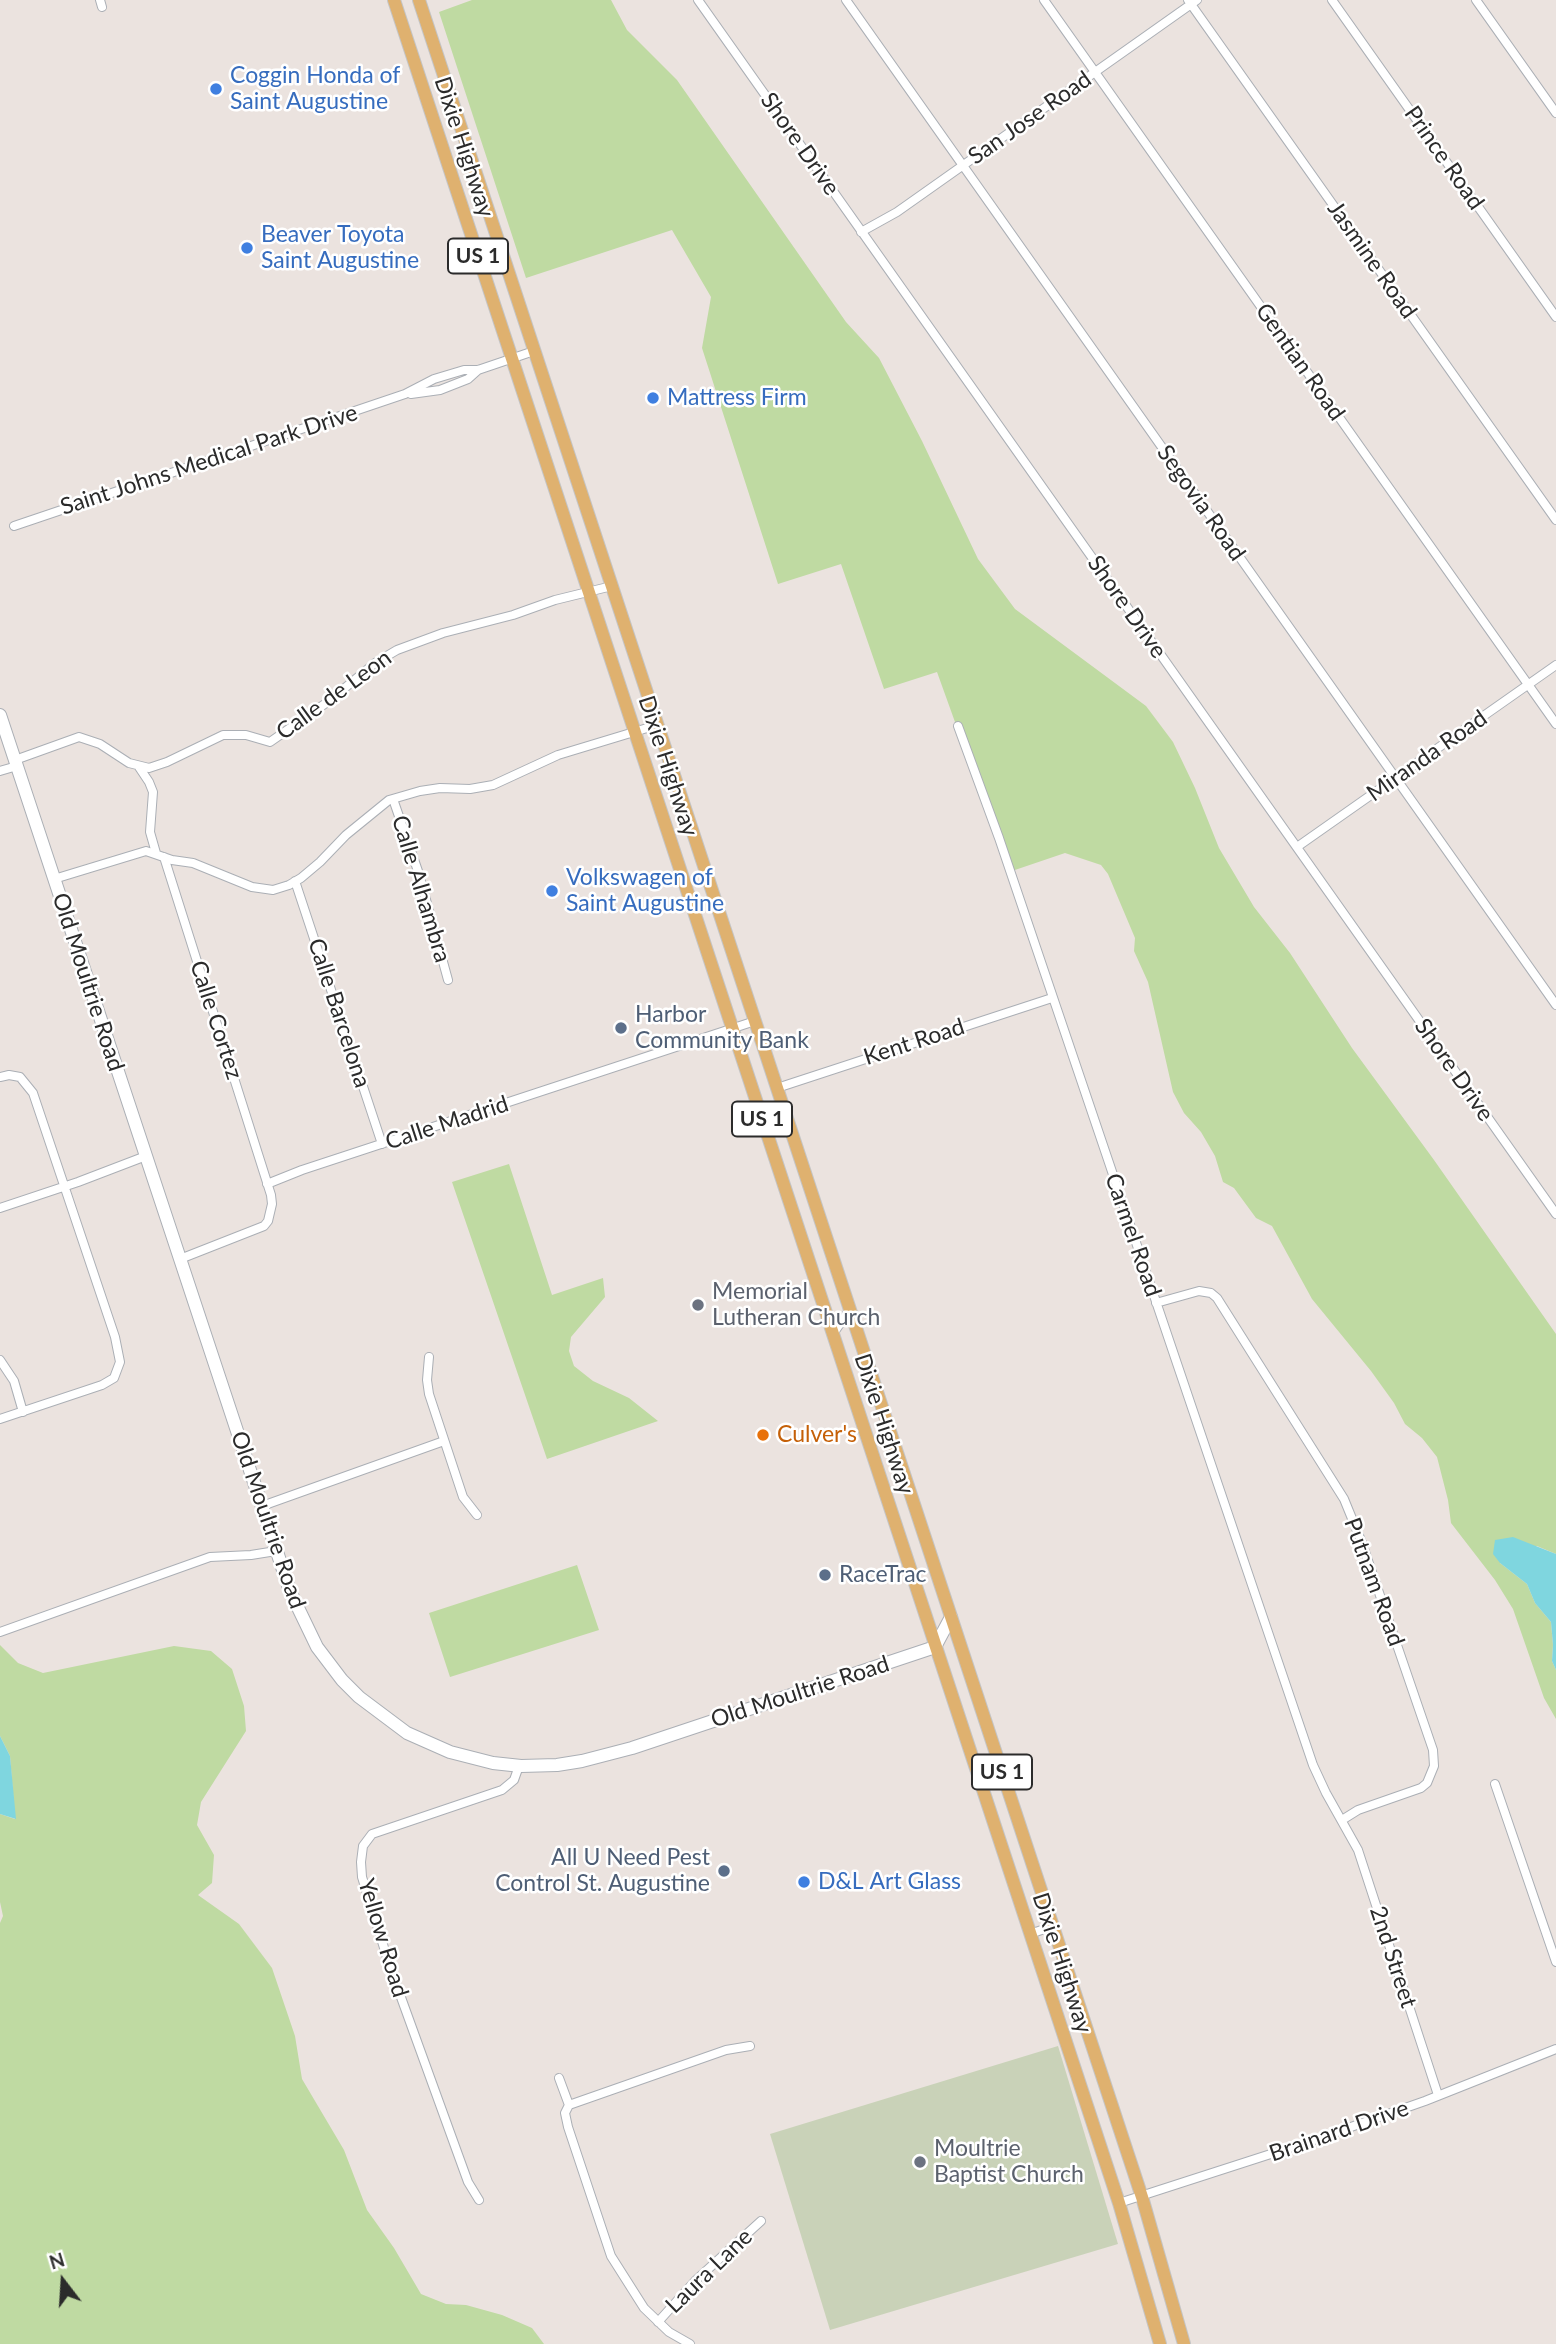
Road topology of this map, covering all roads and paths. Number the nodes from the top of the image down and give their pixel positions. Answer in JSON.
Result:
{"nodes":[{"id":1,"x":394,"y":0,"type":"edge"},
{"id":2,"x":419,"y":0,"type":"edge"},
{"id":3,"x":698,"y":0,"type":"edge"},
{"id":4,"x":846,"y":0,"type":"edge"},
{"id":5,"x":1044,"y":0,"type":"edge"},
{"id":6,"x":1332,"y":0,"type":"edge"},
{"id":7,"x":1476,"y":0,"type":"edge"},
{"id":8,"x":1192,"y":1,"type":"edge"},
{"id":9,"x":1095,"y":72,"type":"junction"},
{"id":10,"x":1556,"y":113,"type":"edge"},
{"id":11,"x":473,"y":164,"type":"junction"},
{"id":12,"x":962,"y":166,"type":"junction"},
{"id":13,"x":450,"y":172,"type":"junction"},
{"id":14,"x":861,"y":232,"type":"junction"},
{"id":15,"x":1556,"y":317,"type":"edge"},
{"id":16,"x":534,"y":351,"type":"junction"},
{"id":17,"x":512,"y":358,"type":"junction"},
{"id":18,"x":1556,"y":520,"type":"edge"},
{"id":19,"x":13,"y":526,"type":"dead end"},
{"id":20,"x":612,"y":586,"type":"junction"},
{"id":21,"x":588,"y":592,"type":"junction"},
{"id":22,"x":1556,"y":665,"type":"edge"},
{"id":23,"x":1528,"y":684,"type":"junction"},
{"id":24,"x":0,"y":715,"type":"edge"},
{"id":25,"x":657,"y":724,"type":"junction"},
{"id":26,"x":1556,"y":724,"type":"edge"},
{"id":27,"x":958,"y":726,"type":"dead end"},
{"id":28,"x":634,"y":732,"type":"junction"},
{"id":29,"x":16,"y":763,"type":"junction"},
{"id":30,"x":139,"y":767,"type":"junction"},
{"id":31,"x":0,"y":771,"type":"edge"},
{"id":32,"x":1395,"y":778,"type":"junction"},
{"id":33,"x":393,"y":799,"type":"junction"},
{"id":34,"x":1297,"y":847,"type":"junction"},
{"id":35,"x":160,"y":855,"type":"junction"},
{"id":36,"x":54,"y":879,"type":"junction"},
{"id":37,"x":295,"y":881,"type":"junction"},
{"id":38,"x":448,"y":980,"type":"dead end"},
{"id":39,"x":1052,"y":998,"type":"junction"},
{"id":40,"x":1556,"y":1006,"type":"edge"},
{"id":41,"x":755,"y":1021,"type":"junction"},
{"id":42,"x":733,"y":1029,"type":"junction"},
{"id":43,"x":0,"y":1077,"type":"edge"},
{"id":44,"x":777,"y":1088,"type":"junction"},
{"id":45,"x":382,"y":1144,"type":"junction"},
{"id":46,"x":146,"y":1156,"type":"junction"},
{"id":47,"x":267,"y":1184,"type":"junction"},
{"id":48,"x":64,"y":1186,"type":"junction"},
{"id":49,"x":0,"y":1208,"type":"edge"},
{"id":50,"x":1556,"y":1214,"type":"edge"},
{"id":51,"x":180,"y":1259,"type":"junction"},
{"id":52,"x":1156,"y":1303,"type":"junction"},
{"id":53,"x":850,"y":1309,"type":"junction"},
{"id":54,"x":833,"y":1334,"type":"junction"},
{"id":55,"x":429,"y":1357,"type":"dead end"},
{"id":56,"x":0,"y":1360,"type":"edge"},
{"id":57,"x":23,"y":1412,"type":"junction"},
{"id":58,"x":0,"y":1419,"type":"edge"},
{"id":59,"x":444,"y":1441,"type":"junction"},
{"id":60,"x":262,"y":1506,"type":"junction"},
{"id":61,"x":477,"y":1515,"type":"dead end"},
{"id":62,"x":276,"y":1551,"type":"junction"},
{"id":63,"x":951,"y":1617,"type":"junction"},
{"id":64,"x":0,"y":1632,"type":"edge"},
{"id":65,"x":935,"y":1647,"type":"junction"},
{"id":66,"x":519,"y":1766,"type":"junction"},
{"id":67,"x":1495,"y":1784,"type":"dead end"},
{"id":68,"x":1342,"y":1820,"type":"junction"},
{"id":69,"x":1053,"y":1926,"type":"junction"},
{"id":70,"x":1030,"y":1934,"type":"junction"},
{"id":71,"x":1556,"y":1962,"type":"edge"},
{"id":72,"x":750,"y":2046,"type":"dead end"},
{"id":73,"x":1556,"y":2049,"type":"edge"},
{"id":74,"x":559,"y":2078,"type":"dead end"},
{"id":75,"x":1438,"y":2095,"type":"junction"},
{"id":76,"x":569,"y":2105,"type":"junction"},
{"id":77,"x":1142,"y":2197,"type":"junction"},
{"id":78,"x":479,"y":2200,"type":"dead end"},
{"id":79,"x":1119,"y":2203,"type":"junction"},
{"id":80,"x":761,"y":2221,"type":"dead end"},
{"id":81,"x":658,"y":2322,"type":"junction"},
{"id":82,"x":690,"y":2344,"type":"edge"},
{"id":83,"x":1160,"y":2344,"type":"edge"},
{"id":84,"x":1184,"y":2344,"type":"edge"}],
"edges":[{"from":1,"to":13,"type":"main road","name":"Dixie Highway","number":"US 1"},
{"from":2,"to":11,"type":"main road","number":"US 1"},
{"from":3,"to":14,"type":"street","name":"Shore Drive"},
{"from":4,"to":12,"type":"street","name":"Segovia Road"},
{"from":5,"to":9,"type":"street","name":"Gentian Road"},
{"from":6,"to":15,"type":"street","name":"Prince Road"},
{"from":7,"to":10,"type":"street"},
{"from":8,"to":9,"type":"street","name":"San Jose Road"},
{"from":8,"to":18,"type":"street","name":"Jasmine Road"},
{"from":9,"to":12,"type":"street","name":"San Jose Road"},
{"from":9,"to":23,"type":"street","name":"Gentian Road"},
{"from":11,"to":13,"type":"main road"},
{"from":11,"to":16,"type":"main road","number":"US 1"},
{"from":12,"to":14,"type":"street","name":"San Jose Road"},
{"from":12,"to":32,"type":"street","name":"Segovia Road"},
{"from":13,"to":17,"type":"main road","name":"Dixie Highway","number":"US 1"},
{"from":14,"to":34,"type":"street","name":"Shore Drive"},
{"from":16,"to":17,"type":"street","name":"Saint Johns Medical Park Drive"},
{"from":16,"to":20,"type":"main road","number":"US 1"},
{"from":17,"to":19,"type":"street","name":"Saint Johns Medical Park Drive"},
{"from":17,"to":21,"type":"main road","name":"Dixie Highway","number":"US 1"},
{"from":20,"to":21,"type":"street","name":"Calle de Leon"},
{"from":20,"to":25,"type":"main road","number":"US 1"},
{"from":21,"to":28,"type":"main road","name":"Dixie Highway","number":"US 1"},
{"from":21,"to":30,"type":"street","name":"Calle de Leon"},
{"from":22,"to":23,"type":"street","name":"Miranda Road"},
{"from":23,"to":26,"type":"street","name":"Gentian Road"},
{"from":23,"to":32,"type":"street","name":"Miranda Road"},
{"from":24,"to":29,"type":"main road","name":"Old Moultrie Road"},
{"from":25,"to":28,"type":"street"},
{"from":25,"to":41,"type":"main road","number":"US 1"},
{"from":27,"to":39,"type":"street","name":"Carmel Road"},
{"from":28,"to":33,"type":"street"},
{"from":28,"to":42,"type":"main road","name":"Dixie Highway","number":"US 1"},
{"from":29,"to":30,"type":"street"},
{"from":29,"to":31,"type":"street"},
{"from":29,"to":36,"type":"main road","name":"Old Moultrie Road"},
{"from":30,"to":35,"type":"street"},
{"from":32,"to":34,"type":"street","name":"Miranda Road"},
{"from":32,"to":40,"type":"street","name":"Segovia Road"},
{"from":33,"to":37,"type":"street"},
{"from":33,"to":38,"type":"street","name":"Calle Alhambra"},
{"from":34,"to":50,"type":"street","name":"Shore Drive"},
{"from":35,"to":36,"type":"street"},
{"from":35,"to":37,"type":"street"},
{"from":35,"to":47,"type":"street","name":"Calle Cortez"},
{"from":36,"to":46,"type":"main road","name":"Old Moultrie Road"},
{"from":37,"to":45,"type":"street","name":"Calle Barcelona"},
{"from":39,"to":44,"type":"street","name":"Kent Road"},
{"from":39,"to":52,"type":"street","name":"Carmel Road"},
{"from":41,"to":42,"type":"street","name":"Calle Madrid"},
{"from":41,"to":44,"type":"main road","number":"US 1"},
{"from":42,"to":45,"type":"street","name":"Calle Madrid"},
{"from":42,"to":54,"type":"main road","name":"Dixie Highway","number":"US 1"},
{"from":43,"to":48,"type":"street"},
{"from":44,"to":53,"type":"main road","number":"US 1"},
{"from":45,"to":47,"type":"street","name":"Calle Madrid"},
{"from":46,"to":48,"type":"street"},
{"from":46,"to":51,"type":"main road","name":"Old Moultrie Road"},
{"from":47,"to":51,"type":"street"},
{"from":48,"to":49,"type":"street"},
{"from":48,"to":57,"type":"street"},
{"from":51,"to":60,"type":"main road","name":"Old Moultrie Road"},
{"from":52,"to":68,"type":"street","name":"Carmel Road"},
{"from":52,"to":68,"type":"street","name":"Putnam Road"},
{"from":53,"to":54,"type":"street"},
{"from":53,"to":63,"type":"main road","number":"US 1"},
{"from":54,"to":65,"type":"main road","name":"Dixie Highway","number":"US 1"},
{"from":55,"to":59,"type":"street"},
{"from":56,"to":57,"type":"street"},
{"from":57,"to":58,"type":"street"},
{"from":59,"to":60,"type":"street"},
{"from":59,"to":61,"type":"street"},
{"from":60,"to":62,"type":"main road","name":"Old Moultrie Road"},
{"from":62,"to":64,"type":"street"},
{"from":62,"to":66,"type":"main road","name":"Old Moultrie Road"},
{"from":63,"to":65,"type":"main road"},
{"from":63,"to":69,"type":"main road","number":"US 1"},
{"from":65,"to":66,"type":"main road","name":"Old Moultrie Road"},
{"from":65,"to":70,"type":"main road","name":"Dixie Highway","number":"US 1"},
{"from":66,"to":78,"type":"street","name":"Yellow Road"},
{"from":67,"to":71,"type":"street"},
{"from":68,"to":75,"type":"street","name":"2nd Street"},
{"from":69,"to":70,"type":"street"},
{"from":69,"to":77,"type":"main road","number":"US 1"},
{"from":70,"to":79,"type":"main road","name":"Dixie Highway","number":"US 1"},
{"from":72,"to":76,"type":"street"},
{"from":73,"to":75,"type":"street","name":"Brainard Drive"},
{"from":74,"to":76,"type":"street"},
{"from":75,"to":77,"type":"street","name":"Brainard Drive"},
{"from":76,"to":81,"type":"street"},
{"from":77,"to":79,"type":"street","name":"Brainard Drive"},
{"from":77,"to":84,"type":"main road","number":"US 1"},
{"from":79,"to":83,"type":"main road","name":"Dixie Highway","number":"US 1"},
{"from":80,"to":81,"type":"street","name":"Laura Lane"},
{"from":81,"to":82,"type":"street"}]}
